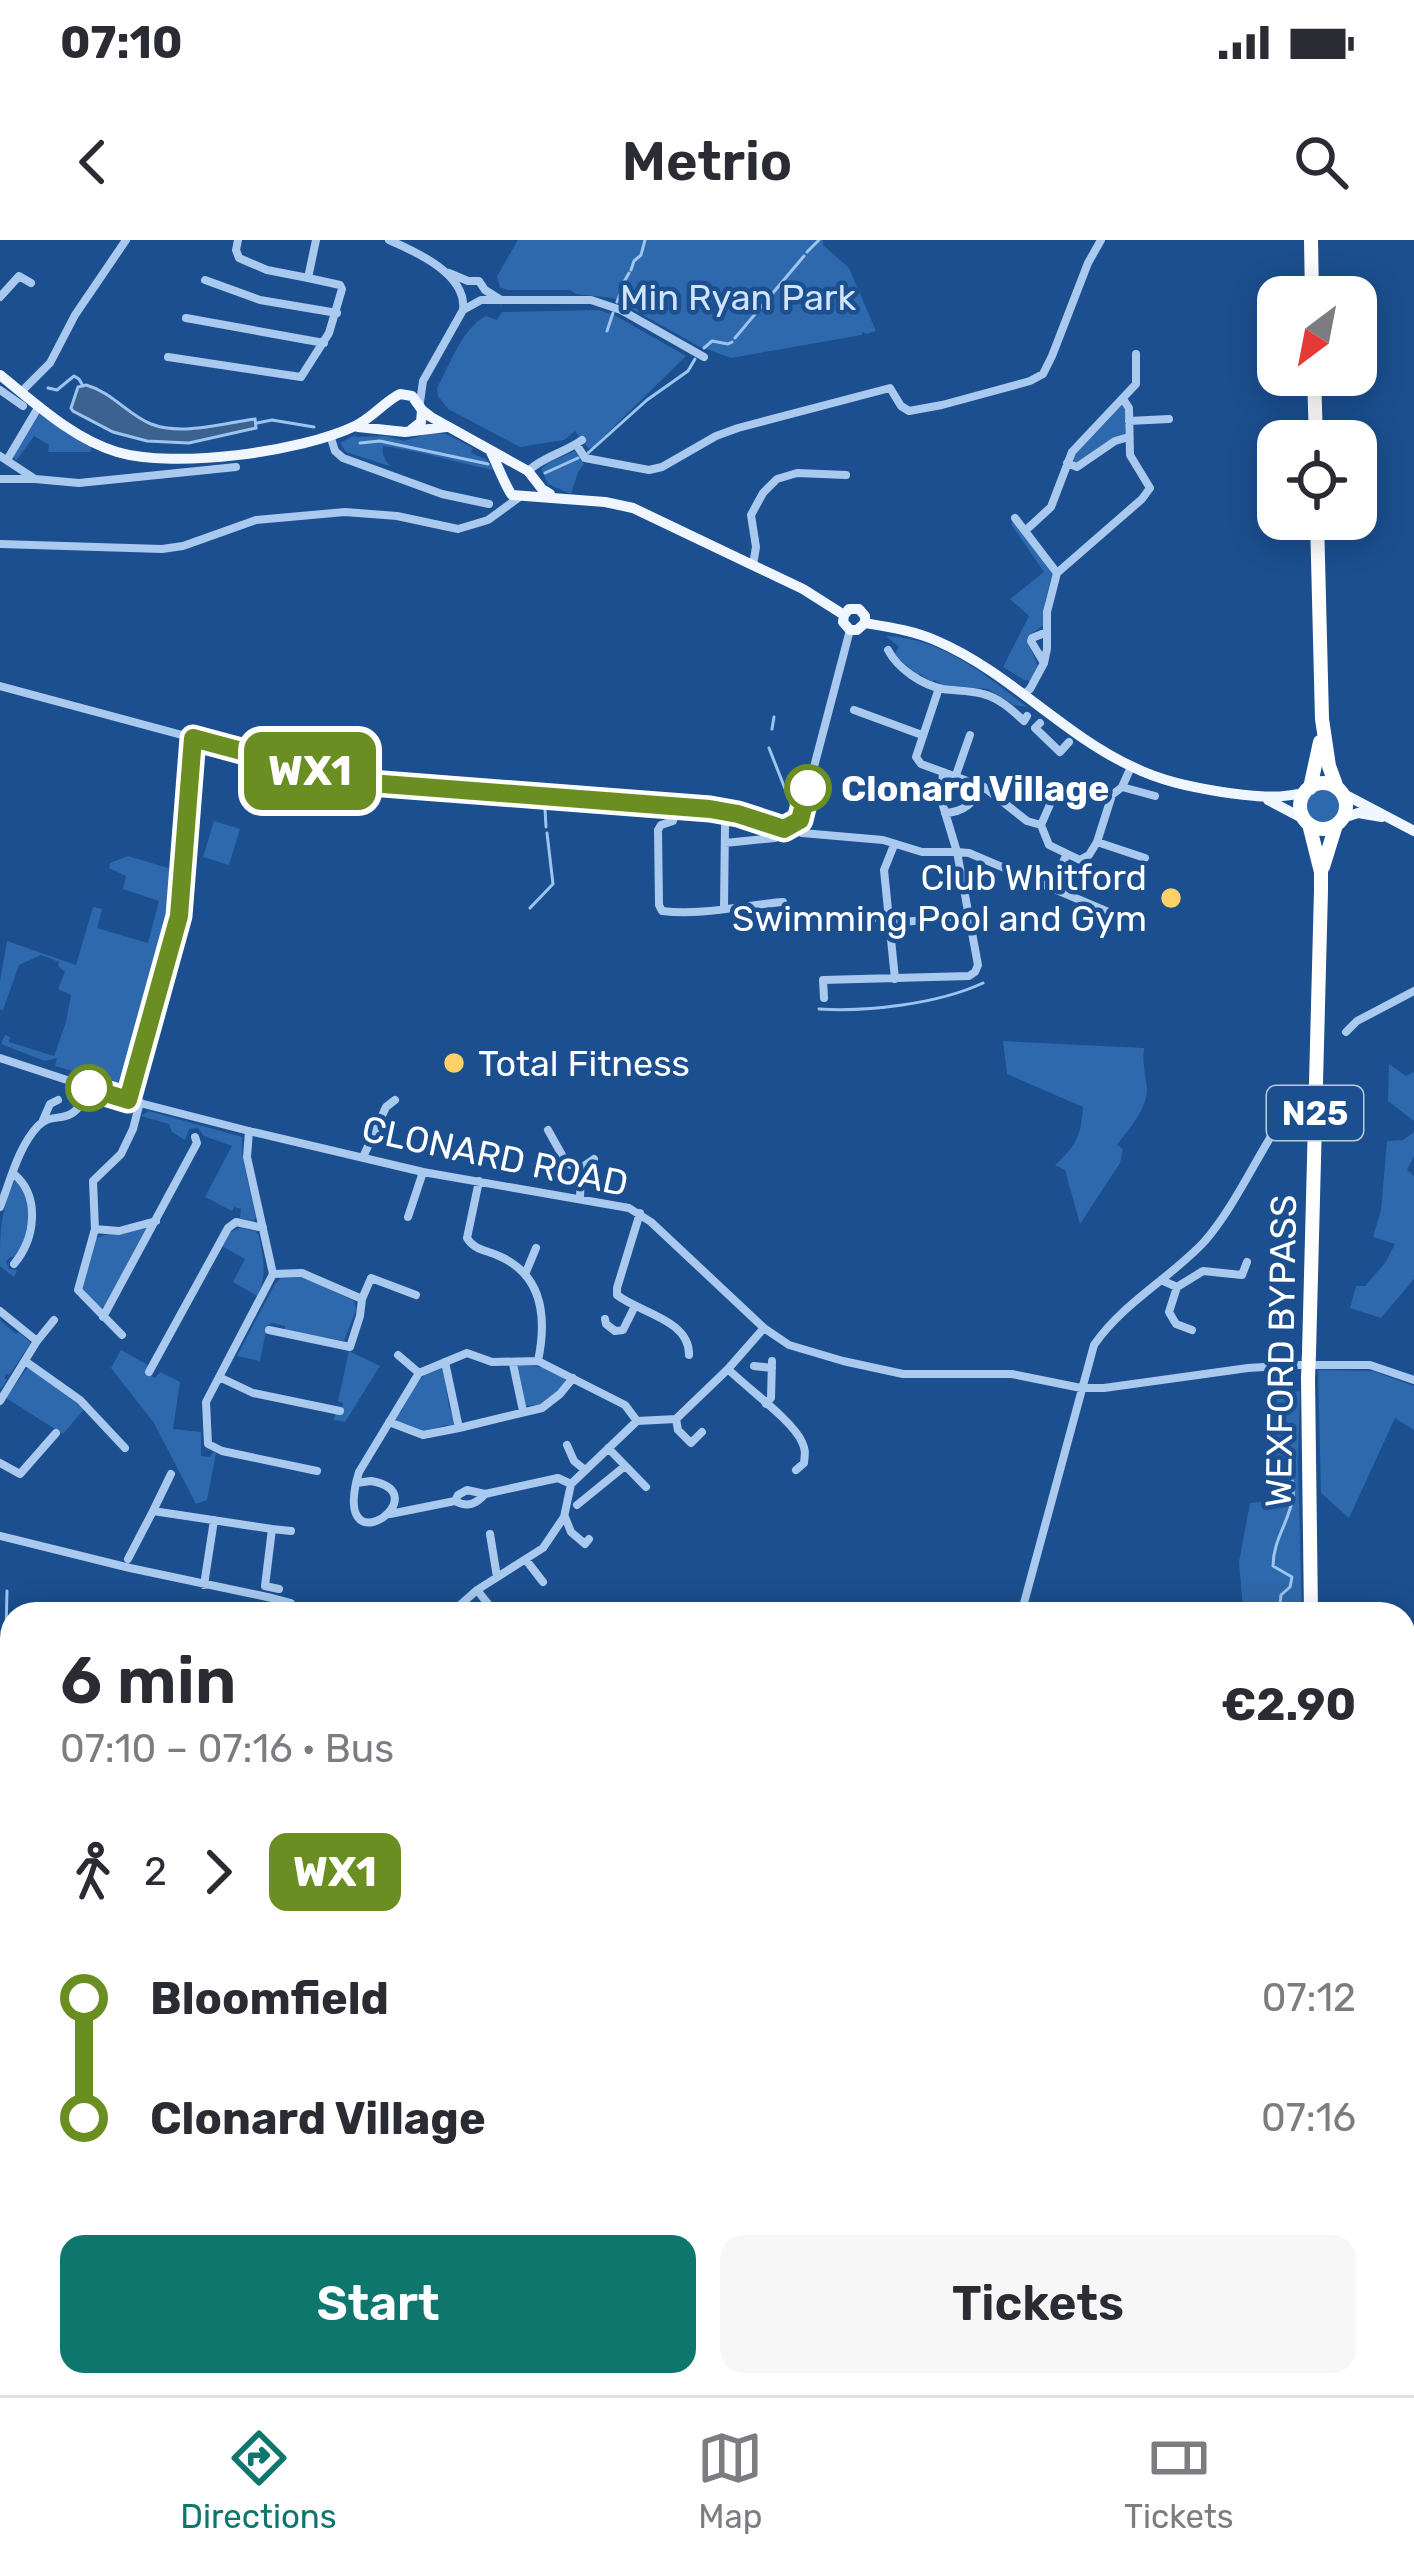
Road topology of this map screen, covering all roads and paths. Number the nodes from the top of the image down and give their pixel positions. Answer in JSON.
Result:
{"nodes":[{"id":1,"x":125,"y":240,"type":"edge"},
{"id":2,"x":238,"y":240,"type":"edge"},
{"id":3,"x":316,"y":240,"type":"edge"},
{"id":4,"x":389,"y":240,"type":"edge"},
{"id":5,"x":1101,"y":240,"type":"edge"},
{"id":6,"x":1311,"y":240,"type":"edge"},
{"id":7,"x":1312,"y":276,"type":"edge"},
{"id":8,"x":308,"y":278,"type":"junction"},
{"id":9,"x":206,"y":280,"type":"dead end"},
{"id":10,"x":32,"y":283,"type":"dead end"},
{"id":11,"x":473,"y":293,"type":"junction"},
{"id":12,"x":0,"y":297,"type":"edge"},
{"id":13,"x":337,"y":313,"type":"junction"},
{"id":14,"x":186,"y":318,"type":"dead end"},
{"id":15,"x":324,"y":343,"type":"junction"},
{"id":16,"x":1136,"y":355,"type":"dead end"},
{"id":17,"x":168,"y":357,"type":"dead end"},
{"id":18,"x":704,"y":357,"type":"dead end"},
{"id":19,"x":0,"y":376,"type":"edge"},
{"id":20,"x":423,"y":381,"type":"junction"},
{"id":21,"x":0,"y":390,"type":"edge"},
{"id":22,"x":21,"y":392,"type":"junction"},
{"id":23,"x":400,"y":394,"type":"junction"},
{"id":24,"x":1123,"y":399,"type":"junction"},
{"id":25,"x":22,"y":406,"type":"dead end"},
{"id":26,"x":39,"y":406,"type":"junction"},
{"id":27,"x":386,"y":406,"type":"junction"},
{"id":28,"x":421,"y":407,"type":"junction"},
{"id":29,"x":1169,"y":419,"type":"dead end"},
{"id":30,"x":1129,"y":421,"type":"junction"},
{"id":31,"x":355,"y":427,"type":"junction"},
{"id":32,"x":448,"y":428,"type":"junction"},
{"id":33,"x":393,"y":429,"type":"junction"},
{"id":34,"x":411,"y":430,"type":"junction"},
{"id":35,"x":330,"y":436,"type":"junction"},
{"id":36,"x":1129,"y":436,"type":"junction"},
{"id":37,"x":490,"y":450,"type":"junction"},
{"id":38,"x":3,"y":458,"type":"edge"},
{"id":39,"x":183,"y":459,"type":"junction"},
{"id":40,"x":1067,"y":463,"type":"junction"},
{"id":41,"x":236,"y":467,"type":"dead end"},
{"id":42,"x":185,"y":473,"type":"junction"},
{"id":43,"x":528,"y":473,"type":"junction"},
{"id":44,"x":846,"y":475,"type":"dead end"},
{"id":45,"x":0,"y":479,"type":"edge"},
{"id":46,"x":35,"y":479,"type":"junction"},
{"id":47,"x":506,"y":484,"type":"junction"},
{"id":48,"x":524,"y":496,"type":"junction"},
{"id":49,"x":558,"y":499,"type":"junction"},
{"id":50,"x":489,"y":504,"type":"dead end"},
{"id":51,"x":500,"y":511,"type":"junction"},
{"id":52,"x":1015,"y":518,"type":"dead end"},
{"id":53,"x":1025,"y":531,"type":"junction"},
{"id":54,"x":1318,"y":540,"type":"edge"},
{"id":55,"x":0,"y":544,"type":"edge"},
{"id":56,"x":753,"y":565,"type":"junction"},
{"id":57,"x":1057,"y":573,"type":"junction"},
{"id":58,"x":844,"y":615,"type":"junction"},
{"id":59,"x":865,"y":623,"type":"junction"},
{"id":60,"x":850,"y":630,"type":"junction"},
{"id":61,"x":1047,"y":632,"type":"junction"},
{"id":62,"x":888,"y":650,"type":"dead end"},
{"id":63,"x":1044,"y":664,"type":"junction"},
{"id":64,"x":0,"y":686,"type":"edge"},
{"id":65,"x":939,"y":688,"type":"junction"},
{"id":66,"x":1024,"y":695,"type":"junction"},
{"id":67,"x":854,"y":710,"type":"dead end"},
{"id":68,"x":1027,"y":716,"type":"dead end"},
{"id":69,"x":1322,"y":719,"type":"junction"},
{"id":70,"x":1040,"y":723,"type":"dead end"},
{"id":71,"x":1066,"y":725,"type":"junction"},
{"id":72,"x":922,"y":735,"type":"junction"},
{"id":73,"x":970,"y":735,"type":"dead end"},
{"id":74,"x":193,"y":738,"type":"junction"},
{"id":75,"x":1069,"y":742,"type":"dead end"},
{"id":76,"x":1051,"y":743,"type":"junction"},
{"id":77,"x":1131,"y":767,"type":"junction"},
{"id":78,"x":943,"y":772,"type":"junction"},
{"id":79,"x":956,"y":775,"type":"junction"},
{"id":80,"x":984,"y":787,"type":"junction"},
{"id":81,"x":1122,"y":787,"type":"junction"},
{"id":82,"x":1308,"y":790,"type":"junction"},
{"id":83,"x":1339,"y":790,"type":"junction"},
{"id":84,"x":1055,"y":794,"type":"dead end"},
{"id":85,"x":1155,"y":796,"type":"dead end"},
{"id":86,"x":1259,"y":797,"type":"junction"},
{"id":87,"x":676,"y":806,"type":"junction"},
{"id":88,"x":945,"y":813,"type":"junction"},
{"id":89,"x":1385,"y":818,"type":"junction"},
{"id":90,"x":1340,"y":821,"type":"junction"},
{"id":91,"x":1307,"y":822,"type":"junction"},
{"id":92,"x":1041,"y":825,"type":"junction"},
{"id":93,"x":725,"y":826,"type":"dead end"},
{"id":94,"x":792,"y":827,"type":"junction"},
{"id":95,"x":1414,"y":831,"type":"edge"},
{"id":96,"x":775,"y":838,"type":"dead end"},
{"id":97,"x":1097,"y":842,"type":"junction"},
{"id":98,"x":725,"y":843,"type":"junction"},
{"id":99,"x":894,"y":845,"type":"junction"},
{"id":100,"x":957,"y":852,"type":"junction"},
{"id":101,"x":1067,"y":854,"type":"junction"},
{"id":102,"x":1144,"y":858,"type":"dead end"},
{"id":103,"x":1322,"y":872,"type":"junction"},
{"id":104,"x":1050,"y":889,"type":"junction"},
{"id":105,"x":783,"y":902,"type":"dead end"},
{"id":106,"x":724,"y":907,"type":"junction"},
{"id":107,"x":970,"y":915,"type":"junction"},
{"id":108,"x":889,"y":917,"type":"junction"},
{"id":109,"x":819,"y":922,"type":"dead end"},
{"id":110,"x":1132,"y":922,"type":"dead end"},
{"id":111,"x":895,"y":980,"type":"junction"},
{"id":112,"x":1414,"y":991,"type":"edge"},
{"id":113,"x":825,"y":998,"type":"dead end"},
{"id":114,"x":1346,"y":1032,"type":"dead end"},
{"id":115,"x":0,"y":1058,"type":"edge"},
{"id":116,"x":89,"y":1088,"type":"junction"},
{"id":117,"x":58,"y":1100,"type":"dead end"},
{"id":118,"x":128,"y":1100,"type":"junction"},
{"id":119,"x":395,"y":1100,"type":"dead end"},
{"id":120,"x":140,"y":1102,"type":"junction"},
{"id":121,"x":1315,"y":1120,"type":"junction"},
{"id":122,"x":42,"y":1121,"type":"junction"},
{"id":123,"x":548,"y":1130,"type":"dead end"},
{"id":124,"x":249,"y":1131,"type":"junction"},
{"id":125,"x":195,"y":1137,"type":"dead end"},
{"id":126,"x":363,"y":1157,"type":"junction"},
{"id":127,"x":594,"y":1159,"type":"dead end"},
{"id":128,"x":581,"y":1168,"type":"junction"},
{"id":129,"x":423,"y":1172,"type":"junction"},
{"id":130,"x":13,"y":1174,"type":"junction"},
{"id":131,"x":478,"y":1180,"type":"junction"},
{"id":132,"x":580,"y":1198,"type":"junction"},
{"id":133,"x":0,"y":1208,"type":"edge"},
{"id":134,"x":640,"y":1213,"type":"junction"},
{"id":135,"x":408,"y":1217,"type":"dead end"},
{"id":136,"x":156,"y":1222,"type":"junction"},
{"id":137,"x":263,"y":1228,"type":"junction"},
{"id":138,"x":95,"y":1229,"type":"junction"},
{"id":139,"x":536,"y":1248,"type":"dead end"},
{"id":140,"x":1247,"y":1262,"type":"dead end"},
{"id":141,"x":14,"y":1264,"type":"dead end"},
{"id":142,"x":526,"y":1272,"type":"junction"},
{"id":143,"x":273,"y":1274,"type":"junction"},
{"id":144,"x":1162,"y":1280,"type":"junction"},
{"id":145,"x":1177,"y":1287,"type":"junction"},
{"id":146,"x":416,"y":1294,"type":"dead end"},
{"id":147,"x":362,"y":1300,"type":"junction"},
{"id":148,"x":634,"y":1306,"type":"junction"},
{"id":149,"x":0,"y":1311,"type":"edge"},
{"id":150,"x":103,"y":1317,"type":"junction"},
{"id":151,"x":605,"y":1319,"type":"dead end"},
{"id":152,"x":54,"y":1320,"type":"dead end"},
{"id":153,"x":764,"y":1328,"type":"junction"},
{"id":154,"x":269,"y":1330,"type":"dead end"},
{"id":155,"x":1192,"y":1330,"type":"dead end"},
{"id":156,"x":122,"y":1336,"type":"dead end"},
{"id":157,"x":37,"y":1341,"type":"junction"},
{"id":158,"x":689,"y":1354,"type":"dead end"},
{"id":159,"x":398,"y":1355,"type":"dead end"},
{"id":160,"x":26,"y":1361,"type":"junction"},
{"id":161,"x":538,"y":1361,"type":"junction"},
{"id":162,"x":446,"y":1362,"type":"junction"},
{"id":163,"x":513,"y":1364,"type":"junction"},
{"id":164,"x":754,"y":1366,"type":"dead end"},
{"id":165,"x":728,"y":1370,"type":"junction"},
{"id":166,"x":149,"y":1372,"type":"dead end"},
{"id":167,"x":419,"y":1373,"type":"junction"},
{"id":168,"x":219,"y":1377,"type":"junction"},
{"id":169,"x":573,"y":1378,"type":"junction"},
{"id":170,"x":1414,"y":1379,"type":"edge"},
{"id":171,"x":1081,"y":1388,"type":"junction"},
{"id":172,"x":0,"y":1401,"type":"edge"},
{"id":173,"x":766,"y":1404,"type":"junction"},
{"id":174,"x":340,"y":1411,"type":"dead end"},
{"id":175,"x":523,"y":1412,"type":"junction"},
{"id":176,"x":676,"y":1419,"type":"junction"},
{"id":177,"x":637,"y":1420,"type":"junction"},
{"id":178,"x":389,"y":1422,"type":"junction"},
{"id":179,"x":459,"y":1428,"type":"junction"},
{"id":180,"x":56,"y":1432,"type":"dead end"},
{"id":181,"x":701,"y":1432,"type":"dead end"},
{"id":182,"x":567,"y":1445,"type":"dead end"},
{"id":183,"x":124,"y":1448,"type":"dead end"},
{"id":184,"x":608,"y":1448,"type":"junction"},
{"id":185,"x":0,"y":1463,"type":"edge"},
{"id":186,"x":625,"y":1466,"type":"junction"},
{"id":187,"x":585,"y":1470,"type":"junction"},
{"id":188,"x":796,"y":1470,"type":"dead end"},
{"id":189,"x":317,"y":1471,"type":"dead end"},
{"id":190,"x":171,"y":1474,"type":"dead end"},
{"id":191,"x":356,"y":1483,"type":"junction"},
{"id":192,"x":571,"y":1484,"type":"junction"},
{"id":193,"x":646,"y":1487,"type":"dead end"},
{"id":194,"x":577,"y":1505,"type":"dead end"},
{"id":195,"x":153,"y":1510,"type":"junction"},
{"id":196,"x":390,"y":1514,"type":"junction"},
{"id":197,"x":564,"y":1517,"type":"junction"},
{"id":198,"x":214,"y":1520,"type":"junction"},
{"id":199,"x":272,"y":1529,"type":"junction"},
{"id":200,"x":291,"y":1532,"type":"dead end"},
{"id":201,"x":490,"y":1534,"type":"dead end"},
{"id":202,"x":0,"y":1536,"type":"edge"},
{"id":203,"x":589,"y":1539,"type":"dead end"},
{"id":204,"x":128,"y":1559,"type":"dead end"},
{"id":205,"x":526,"y":1560,"type":"junction"},
{"id":206,"x":497,"y":1577,"type":"junction"},
{"id":207,"x":543,"y":1582,"type":"dead end"},
{"id":208,"x":204,"y":1585,"type":"junction"},
{"id":209,"x":278,"y":1589,"type":"dead end"},
{"id":210,"x":477,"y":1590,"type":"junction"},
{"id":211,"x":282,"y":1602,"type":"edge"},
{"id":212,"x":464,"y":1602,"type":"edge"},
{"id":213,"x":486,"y":1602,"type":"edge"},
{"id":214,"x":1024,"y":1602,"type":"edge"},
{"id":215,"x":1311,"y":1602,"type":"edge"}],
"edges":[{"from":1,"to":22,"type":"street"},
{"from":2,"to":8,"type":"street"},
{"from":3,"to":8,"type":"street"},
{"from":4,"to":11,"type":"street"},
{"from":5,"to":43,"type":"street"},
{"from":6,"to":7,"type":"highway"},
{"from":8,"to":13,"type":"street"},
{"from":9,"to":13,"type":"street"},
{"from":10,"to":12,"type":"street"},
{"from":11,"to":18,"type":"street"},
{"from":11,"to":20,"type":"street"},
{"from":13,"to":15,"type":"street"},
{"from":14,"to":15,"type":"street"},
{"from":15,"to":17,"type":"street"},
{"from":16,"to":24,"type":"street"},
{"from":19,"to":22,"type":"main road"},
{"from":20,"to":23,"type":"street"},
{"from":20,"to":28,"type":"street"},
{"from":21,"to":25,"type":"street"},
{"from":22,"to":26,"type":"main road"},
{"from":23,"to":27,"type":"main road"},
{"from":23,"to":28,"type":"main road"},
{"from":24,"to":30,"type":"street"},
{"from":24,"to":40,"type":"street"},
{"from":26,"to":38,"type":"street"},
{"from":26,"to":39,"type":"main road"},
{"from":27,"to":31,"type":"main road"},
{"from":27,"to":33,"type":"main road"},
{"from":28,"to":32,"type":"main road"},
{"from":28,"to":34,"type":"main road"},
{"from":29,"to":30,"type":"street"},
{"from":30,"to":36,"type":"street"},
{"from":31,"to":33,"type":"main road"},
{"from":31,"to":35,"type":"main road"},
{"from":32,"to":34,"type":"main road"},
{"from":32,"to":37,"type":"main road"},
{"from":33,"to":34,"type":"main road"},
{"from":35,"to":39,"type":"main road"},
{"from":35,"to":50,"type":"street"},
{"from":36,"to":40,"type":"street"},
{"from":36,"to":57,"type":"street"},
{"from":37,"to":43,"type":"main road"},
{"from":37,"to":47,"type":"main road"},
{"from":38,"to":46,"type":"street"},
{"from":39,"to":42,"type":"street"},
{"from":40,"to":53,"type":"street"},
{"from":41,"to":42,"type":"street"},
{"from":42,"to":46,"type":"street"},
{"from":43,"to":47,"type":"main road"},
{"from":43,"to":48,"type":"main road"},
{"from":43,"to":49,"type":"main road"},
{"from":44,"to":56,"type":"street"},
{"from":45,"to":46,"type":"street"},
{"from":47,"to":48,"type":"main road"},
{"from":47,"to":51,"type":"street"},
{"from":48,"to":49,"type":"main road"},
{"from":48,"to":51,"type":"street"},
{"from":49,"to":56,"type":"main road"},
{"from":51,"to":55,"type":"street"},
{"from":52,"to":53,"type":"street"},
{"from":53,"to":57,"type":"street"},
{"from":54,"to":69,"type":"highway","number":"N25"},
{"from":56,"to":58,"type":"main road"},
{"from":57,"to":61,"type":"street"},
{"from":58,"to":59,"type":"main road"},
{"from":58,"to":60,"type":"main road"},
{"from":59,"to":60,"type":"main road"},
{"from":59,"to":66,"type":"main road"},
{"from":60,"to":94,"type":"street"},
{"from":61,"to":63,"type":"street"},
{"from":61,"to":63,"type":"street"},
{"from":62,"to":65,"type":"street"},
{"from":63,"to":66,"type":"street"},
{"from":64,"to":74,"type":"street"},
{"from":65,"to":68,"type":"street"},
{"from":65,"to":72,"type":"street"},
{"from":66,"to":71,"type":"main road"},
{"from":67,"to":72,"type":"street"},
{"from":69,"to":82,"type":"highway","number":"N25"},
{"from":69,"to":83,"type":"highway","number":"N25"},
{"from":70,"to":76,"type":"street"},
{"from":71,"to":76,"type":"street"},
{"from":71,"to":77,"type":"main road"},
{"from":72,"to":78,"type":"street"},
{"from":73,"to":79,"type":"street"},
{"from":74,"to":87,"type":"street"},
{"from":74,"to":118,"type":"street"},
{"from":75,"to":76,"type":"street"},
{"from":77,"to":81,"type":"street"},
{"from":77,"to":86,"type":"main road"},
{"from":78,"to":79,"type":"street"},
{"from":78,"to":88,"type":"street"},
{"from":79,"to":80,"type":"street"},
{"from":80,"to":88,"type":"street"},
{"from":80,"to":92,"type":"street"},
{"from":81,"to":85,"type":"street"},
{"from":81,"to":97,"type":"street"},
{"from":82,"to":83,"type":"highway"},
{"from":82,"to":86,"type":"main road"},
{"from":82,"to":91,"type":"highway","number":"N25"},
{"from":83,"to":89,"type":"main road"},
{"from":83,"to":90,"type":"highway","number":"N25"},
{"from":84,"to":92,"type":"street"},
{"from":86,"to":91,"type":"main road"},
{"from":87,"to":94,"type":"street"},
{"from":87,"to":106,"type":"street"},
{"from":88,"to":100,"type":"street"},
{"from":89,"to":90,"type":"main road"},
{"from":89,"to":95,"type":"main road"},
{"from":90,"to":91,"type":"highway"},
{"from":90,"to":103,"type":"highway","name":"WEXFORD BYPASS","number":"N25"},
{"from":91,"to":103,"type":"highway","name":"WEXFORD BYPASS","number":"N25"},
{"from":92,"to":101,"type":"street"},
{"from":93,"to":98,"type":"street"},
{"from":94,"to":99,"type":"street"},
{"from":96,"to":98,"type":"street"},
{"from":97,"to":101,"type":"street"},
{"from":97,"to":102,"type":"street"},
{"from":98,"to":106,"type":"street"},
{"from":99,"to":100,"type":"street"},
{"from":99,"to":108,"type":"street"},
{"from":100,"to":104,"type":"street"},
{"from":100,"to":107,"type":"street"},
{"from":101,"to":104,"type":"street"},
{"from":103,"to":121,"type":"highway","name":"WEXFORD BYPASS","number":"N25"},
{"from":104,"to":110,"type":"street"},
{"from":105,"to":106,"type":"street"},
{"from":107,"to":108,"type":"street"},
{"from":107,"to":111,"type":"street"},
{"from":108,"to":109,"type":"street"},
{"from":108,"to":111,"type":"street"},
{"from":111,"to":113,"type":"street"},
{"from":112,"to":114,"type":"street"},
{"from":115,"to":116,"type":"street","name":"CLONARD ROAD"},
{"from":116,"to":118,"type":"street","name":"CLONARD ROAD"},
{"from":116,"to":122,"type":"street"},
{"from":117,"to":122,"type":"street"},
{"from":118,"to":120,"type":"street","name":"CLONARD ROAD"},
{"from":119,"to":126,"type":"street"},
{"from":120,"to":124,"type":"street","name":"CLONARD ROAD"},
{"from":120,"to":138,"type":"street"},
{"from":121,"to":144,"type":"street"},
{"from":121,"to":215,"type":"highway","name":"WEXFORD BYPASS","number":"N25","bridge":true},
{"from":122,"to":130,"type":"street"},
{"from":123,"to":128,"type":"street"},
{"from":124,"to":126,"type":"street","name":"CLONARD ROAD"},
{"from":124,"to":137,"type":"street"},
{"from":125,"to":136,"type":"street"},
{"from":126,"to":129,"type":"street","name":"CLONARD ROAD"},
{"from":127,"to":128,"type":"street"},
{"from":128,"to":132,"type":"street"},
{"from":129,"to":131,"type":"street","name":"CLONARD ROAD"},
{"from":129,"to":135,"type":"street"},
{"from":130,"to":133,"type":"street"},
{"from":130,"to":141,"type":"street"},
{"from":131,"to":132,"type":"street","name":"CLONARD ROAD"},
{"from":131,"to":142,"type":"street"},
{"from":132,"to":134,"type":"street","name":"CLONARD ROAD"},
{"from":134,"to":148,"type":"street"},
{"from":134,"to":153,"type":"street","name":"CLONARD ROAD"},
{"from":136,"to":138,"type":"street"},
{"from":136,"to":150,"type":"street"},
{"from":137,"to":143,"type":"street"},
{"from":137,"to":166,"type":"street"},
{"from":138,"to":150,"type":"street"},
{"from":139,"to":142,"type":"street"},
{"from":140,"to":145,"type":"street"},
{"from":142,"to":161,"type":"street"},
{"from":143,"to":147,"type":"street"},
{"from":143,"to":168,"type":"street"},
{"from":144,"to":145,"type":"street"},
{"from":144,"to":171,"type":"street"},
{"from":145,"to":155,"type":"street"},
{"from":146,"to":147,"type":"street"},
{"from":147,"to":154,"type":"street"},
{"from":148,"to":151,"type":"street"},
{"from":148,"to":158,"type":"street"},
{"from":149,"to":157,"type":"street"},
{"from":150,"to":156,"type":"street"},
{"from":152,"to":157,"type":"street"},
{"from":153,"to":165,"type":"street"},
{"from":153,"to":171,"type":"street","name":"CLONARD ROAD"},
{"from":157,"to":160,"type":"street"},
{"from":159,"to":167,"type":"street"},
{"from":160,"to":172,"type":"street"},
{"from":160,"to":183,"type":"street"},
{"from":161,"to":163,"type":"street"},
{"from":161,"to":169,"type":"street"},
{"from":162,"to":163,"type":"street"},
{"from":162,"to":167,"type":"street"},
{"from":162,"to":179,"type":"street"},
{"from":163,"to":175,"type":"street"},
{"from":164,"to":173,"type":"street"},
{"from":165,"to":173,"type":"street"},
{"from":165,"to":176,"type":"street"},
{"from":167,"to":178,"type":"street"},
{"from":168,"to":174,"type":"street"},
{"from":168,"to":189,"type":"street"},
{"from":169,"to":175,"type":"street"},
{"from":169,"to":177,"type":"street"},
{"from":170,"to":171,"type":"street","name":"CLONARD ROAD"},
{"from":171,"to":214,"type":"street"},
{"from":173,"to":188,"type":"street"},
{"from":175,"to":179,"type":"street"},
{"from":176,"to":177,"type":"street"},
{"from":176,"to":181,"type":"street"},
{"from":177,"to":184,"type":"street"},
{"from":178,"to":179,"type":"street"},
{"from":178,"to":191,"type":"street"},
{"from":180,"to":185,"type":"street"},
{"from":182,"to":187,"type":"street"},
{"from":184,"to":186,"type":"street"},
{"from":184,"to":187,"type":"street"},
{"from":186,"to":193,"type":"street"},
{"from":186,"to":194,"type":"street"},
{"from":187,"to":192,"type":"street"},
{"from":190,"to":195,"type":"street"},
{"from":191,"to":196,"type":"street"},
{"from":191,"to":196,"type":"street"},
{"from":192,"to":196,"type":"street"},
{"from":192,"to":197,"type":"street"},
{"from":195,"to":198,"type":"street"},
{"from":195,"to":204,"type":"street"},
{"from":197,"to":203,"type":"street"},
{"from":197,"to":205,"type":"street"},
{"from":198,"to":199,"type":"street"},
{"from":198,"to":208,"type":"street"},
{"from":199,"to":200,"type":"street"},
{"from":199,"to":209,"type":"street"},
{"from":201,"to":206,"type":"street"},
{"from":202,"to":208,"type":"street"},
{"from":205,"to":206,"type":"street"},
{"from":205,"to":207,"type":"street"},
{"from":206,"to":210,"type":"street"},
{"from":208,"to":211,"type":"street"},
{"from":210,"to":212,"type":"street"},
{"from":210,"to":213,"type":"street"}]}
